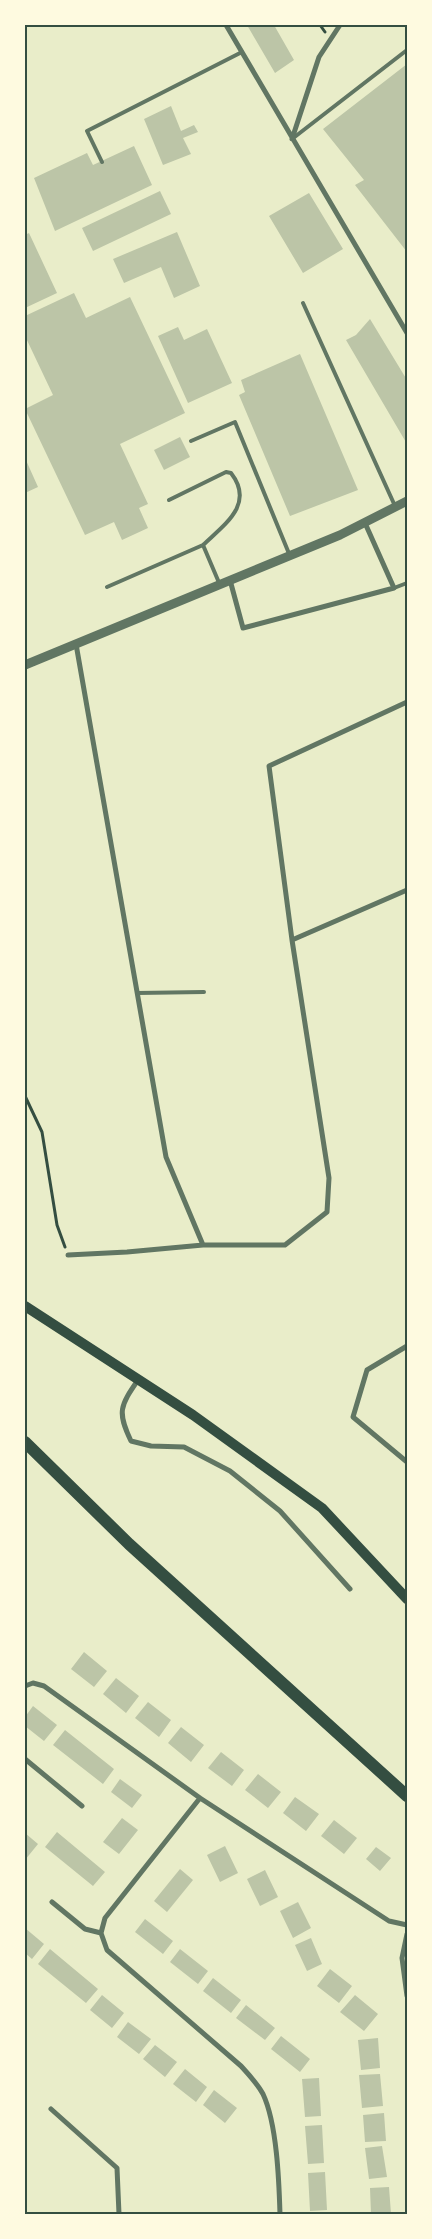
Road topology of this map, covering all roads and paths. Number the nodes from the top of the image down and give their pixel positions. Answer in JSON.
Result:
{"nodes":[{"id":1,"x":226,"y":25,"type":"edge"},
{"id":2,"x":340,"y":25,"type":"edge"},
{"id":3,"x":407,"y":50,"type":"edge"},
{"id":4,"x":242,"y":52,"type":"junction"},
{"id":5,"x":292,"y":138,"type":"junction"},
{"id":6,"x":102,"y":162,"type":"dead end"},
{"id":7,"x":303,"y":303,"type":"dead end"},
{"id":8,"x":407,"y":333,"type":"edge"},
{"id":9,"x":190,"y":441,"type":"dead end"},
{"id":10,"x":169,"y":500,"type":"dead end"},
{"id":11,"x":407,"y":500,"type":"edge"},
{"id":12,"x":395,"y":507,"type":"junction"},
{"id":13,"x":365,"y":523,"type":"junction"},
{"id":14,"x":203,"y":545,"type":"junction"},
{"id":15,"x":290,"y":556,"type":"junction"},
{"id":16,"x":230,"y":580,"type":"junction"},
{"id":17,"x":407,"y":583,"type":"edge"},
{"id":18,"x":220,"y":585,"type":"junction"},
{"id":19,"x":107,"y":587,"type":"dead end"},
{"id":20,"x":394,"y":588,"type":"junction"},
{"id":21,"x":76,"y":644,"type":"junction"},
{"id":22,"x":25,"y":665,"type":"edge"},
{"id":23,"x":407,"y":702,"type":"edge"},
{"id":24,"x":407,"y":890,"type":"edge"},
{"id":25,"x":292,"y":940,"type":"junction"},
{"id":26,"x":204,"y":992,"type":"dead end"},
{"id":27,"x":137,"y":993,"type":"junction"},
{"id":28,"x":25,"y":1096,"type":"edge"},
{"id":29,"x":203,"y":1245,"type":"junction"},
{"id":30,"x":68,"y":1255,"type":"joint"},
{"id":31,"x":25,"y":1306,"type":"edge"},
{"id":32,"x":407,"y":1346,"type":"edge"},
{"id":33,"x":138,"y":1380,"type":"junction"},
{"id":34,"x":25,"y":1442,"type":"edge"},
{"id":35,"x":407,"y":1462,"type":"edge"},
{"id":36,"x":350,"y":1589,"type":"dead end"},
{"id":37,"x":407,"y":1599,"type":"edge"},
{"id":38,"x":25,"y":1686,"type":"edge"},
{"id":39,"x":25,"y":1759,"type":"edge"},
{"id":40,"x":407,"y":1796,"type":"edge"},
{"id":41,"x":200,"y":1798,"type":"junction"},
{"id":42,"x":82,"y":1806,"type":"dead end"},
{"id":43,"x":52,"y":1902,"type":"dead end"},
{"id":44,"x":407,"y":1924,"type":"edge"},
{"id":45,"x":101,"y":1933,"type":"junction"},
{"id":46,"x":407,"y":1934,"type":"edge"},
{"id":47,"x":407,"y":1996,"type":"edge"},
{"id":48,"x":51,"y":2109,"type":"dead end"},
{"id":49,"x":119,"y":2214,"type":"edge"},
{"id":50,"x":280,"y":2214,"type":"edge"}],
"edges":[{"from":1,"to":4,"type":"street"},
{"from":2,"to":5,"type":"street"},
{"from":3,"to":5,"type":"lane"},
{"from":4,"to":5,"type":"street"},
{"from":4,"to":6,"type":"lane"},
{"from":5,"to":8,"type":"street"},
{"from":7,"to":12,"type":"lane"},
{"from":9,"to":15,"type":"lane"},
{"from":10,"to":14,"type":"lane"},
{"from":11,"to":12,"type":"street"},
{"from":12,"to":13,"type":"street"},
{"from":13,"to":15,"type":"street"},
{"from":13,"to":20,"type":"street"},
{"from":14,"to":18,"type":"lane"},
{"from":14,"to":19,"type":"lane"},
{"from":15,"to":16,"type":"street"},
{"from":16,"to":18,"type":"street"},
{"from":16,"to":20,"type":"street"},
{"from":17,"to":20,"type":"lane"},
{"from":18,"to":21,"type":"street"},
{"from":21,"to":22,"type":"street"},
{"from":21,"to":27,"type":"street"},
{"from":23,"to":25,"type":"street"},
{"from":24,"to":25,"type":"street"},
{"from":25,"to":29,"type":"street"},
{"from":26,"to":27,"type":"lane"},
{"from":27,"to":29,"type":"street"},
{"from":28,"to":30,"type":"path"},
{"from":29,"to":30,"type":"street"},
{"from":31,"to":33,"type":"main road"},
{"from":32,"to":35,"type":"street"},
{"from":33,"to":36,"type":"street"},
{"from":33,"to":37,"type":"main road"},
{"from":34,"to":40,"type":"main road"},
{"from":38,"to":41,"type":"street"},
{"from":39,"to":42,"type":"street"},
{"from":41,"to":44,"type":"street"},
{"from":41,"to":45,"type":"street"},
{"from":43,"to":45,"type":"street"},
{"from":45,"to":50,"type":"street"},
{"from":46,"to":47,"type":"street"},
{"from":48,"to":49,"type":"street"}]}
